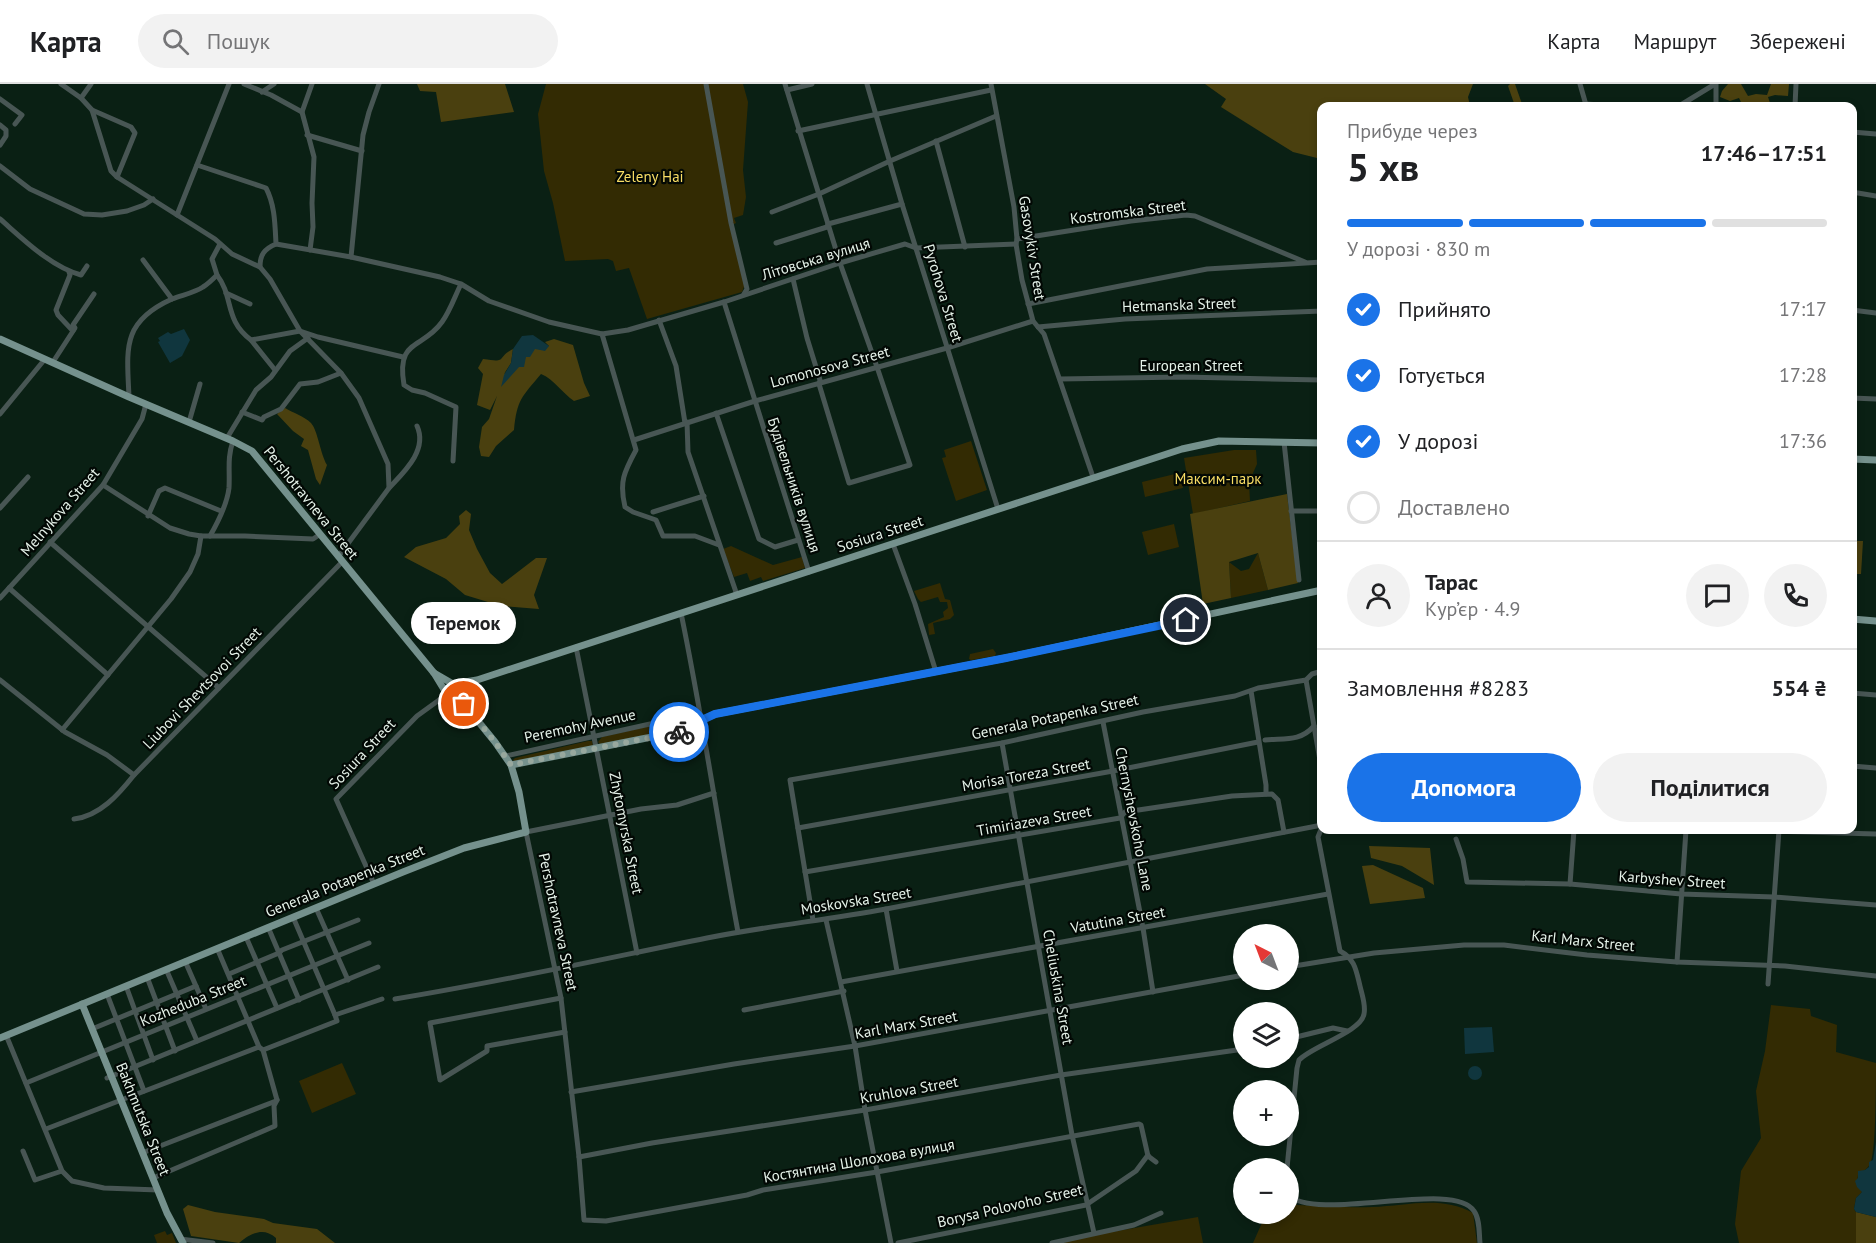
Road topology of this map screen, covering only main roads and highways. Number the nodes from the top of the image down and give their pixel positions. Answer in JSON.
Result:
{"nodes":[{"id":1,"x":0,"y":339,"type":"edge"},
{"id":2,"x":1317,"y":443,"type":"edge"},
{"id":3,"x":1857,"y":459,"type":"edge"},
{"id":4,"x":1876,"y":460,"type":"edge"},
{"id":5,"x":1317,"y":591,"type":"edge"},
{"id":6,"x":1857,"y":619,"type":"edge"},
{"id":7,"x":1876,"y":621,"type":"edge"},
{"id":8,"x":434,"y":673,"type":"junction"},
{"id":9,"x":452,"y":684,"type":"junction"},
{"id":10,"x":457,"y":692,"type":"junction"},
{"id":11,"x":446,"y":693,"type":"junction"},
{"id":12,"x":464,"y":704,"type":"junction"},
{"id":13,"x":511,"y":765,"type":"junction"},
{"id":14,"x":526,"y":832,"type":"joint"},
{"id":15,"x":82,"y":1004,"type":"junction"},
{"id":16,"x":3,"y":1036,"type":"edge"},
{"id":17,"x":182,"y":1241,"type":"edge"}],
"edges":[{"from":1,"to":8,"type":"main road","name":"Pershotravneva Street"},
{"from":2,"to":9,"type":"main road","name":"Sosiura Street"},
{"from":3,"to":4,"type":"main road"},
{"from":5,"to":13,"type":"main road","name":"Peremohy Avenue"},
{"from":6,"to":7,"type":"main road"},
{"from":8,"to":9,"type":"main road","name":"Pershotravneva Street"},
{"from":8,"to":11,"type":"main road","name":"Pershotravneva Street"},
{"from":9,"to":10,"type":"main road","name":"Pershotravneva Street"},
{"from":9,"to":11,"type":"main road"},
{"from":10,"to":11,"type":"main road"},
{"from":10,"to":12,"type":"main road","name":"Pershotravneva Street"},
{"from":11,"to":12,"type":"main road","name":"Pershotravneva Street"},
{"from":12,"to":13,"type":"main road","name":"Pershotravneva Street"},
{"from":13,"to":14,"type":"main road","name":"Pershotravneva Street"},
{"from":14,"to":15,"type":"main road","name":"Generala Potapenka Street"},
{"from":15,"to":16,"type":"main road","name":"Generala Potapenka Street"},
{"from":15,"to":17,"type":"main road","name":"Bakhmutska Street"}]}
